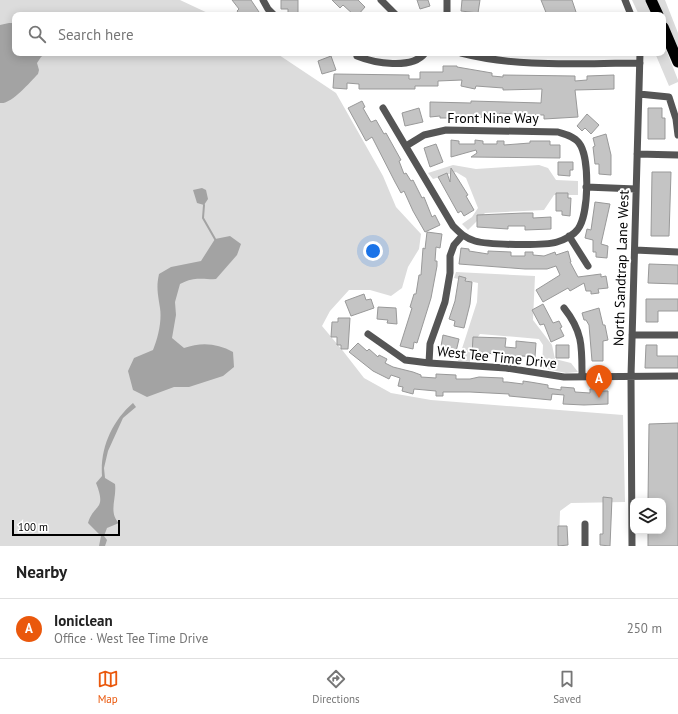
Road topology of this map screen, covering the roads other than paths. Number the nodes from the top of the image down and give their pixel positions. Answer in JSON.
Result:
{"nodes":[{"id":1,"x":263,"y":0,"type":"edge"},
{"id":2,"x":381,"y":0,"type":"edge"},
{"id":3,"x":447,"y":0,"type":"edge"},
{"id":4,"x":625,"y":0,"type":"edge"},
{"id":5,"x":651,"y":0,"type":"edge"},
{"id":6,"x":271,"y":12,"type":"edge"},
{"id":7,"x":393,"y":12,"type":"edge"},
{"id":8,"x":447,"y":12,"type":"edge"},
{"id":9,"x":630,"y":12,"type":"edge"},
{"id":10,"x":657,"y":12,"type":"edge"},
{"id":11,"x":666,"y":34,"type":"edge"},
{"id":12,"x":357,"y":56,"type":"dead end"},
{"id":13,"x":422,"y":56,"type":"edge"},
{"id":14,"x":473,"y":56,"type":"edge"},
{"id":15,"x":640,"y":56,"type":"edge"},
{"id":16,"x":678,"y":62,"type":"edge"},
{"id":17,"x":640,"y":63,"type":"junction"},
{"id":18,"x":639,"y":94,"type":"junction"},
{"id":19,"x":383,"y":108,"type":"dead end"},
{"id":20,"x":678,"y":135,"type":"edge"},
{"id":21,"x":406,"y":146,"type":"junction"},
{"id":22,"x":637,"y":154,"type":"junction"},
{"id":23,"x":678,"y":155,"type":"edge"},
{"id":24,"x":586,"y":187,"type":"junction"},
{"id":25,"x":636,"y":189,"type":"junction"},
{"id":26,"x":462,"y":236,"type":"junction"},
{"id":27,"x":569,"y":236,"type":"junction"},
{"id":28,"x":635,"y":250,"type":"junction"},
{"id":29,"x":678,"y":252,"type":"edge"},
{"id":30,"x":588,"y":266,"type":"dead end"},
{"id":31,"x":564,"y":308,"type":"dead end"},
{"id":32,"x":368,"y":334,"type":"dead end"},
{"id":33,"x":632,"y":335,"type":"junction"},
{"id":34,"x":678,"y":336,"type":"edge"},
{"id":35,"x":428,"y":363,"type":"junction"},
{"id":36,"x":631,"y":376,"type":"junction"},
{"id":37,"x":678,"y":376,"type":"edge"},
{"id":38,"x":582,"y":377,"type":"junction"},
{"id":39,"x":585,"y":524,"type":"dead end"},
{"id":40,"x":585,"y":546,"type":"edge"},
{"id":41,"x":632,"y":546,"type":"edge"}],
"edges":[{"from":1,"to":6,"type":"street"},
{"from":2,"to":7,"type":"street"},
{"from":3,"to":8,"type":"street"},
{"from":4,"to":9,"type":"street"},
{"from":5,"to":10,"type":"highway"},
{"from":11,"to":16,"type":"highway"},
{"from":12,"to":13,"type":"street"},
{"from":14,"to":17,"type":"street"},
{"from":15,"to":17,"type":"street","name":"North Sandtrap Lane West"},
{"from":17,"to":18,"type":"street","name":"North Sandtrap Lane West"},
{"from":18,"to":20,"type":"street"},
{"from":18,"to":22,"type":"street","name":"North Sandtrap Lane West"},
{"from":19,"to":21,"type":"street"},
{"from":21,"to":24,"type":"street","name":"Front Nine Way"},
{"from":21,"to":26,"type":"street"},
{"from":22,"to":23,"type":"street"},
{"from":22,"to":25,"type":"street","name":"North Sandtrap Lane West"},
{"from":24,"to":25,"type":"street"},
{"from":24,"to":27,"type":"street","name":"Front Nine Way"},
{"from":25,"to":28,"type":"street","name":"North Sandtrap Lane West"},
{"from":26,"to":27,"type":"street"},
{"from":26,"to":35,"type":"street"},
{"from":27,"to":30,"type":"street"},
{"from":28,"to":29,"type":"street"},
{"from":28,"to":33,"type":"street","name":"North Sandtrap Lane West"},
{"from":31,"to":38,"type":"street"},
{"from":32,"to":35,"type":"street","name":"West Tee Time Drive"},
{"from":33,"to":34,"type":"street"},
{"from":33,"to":36,"type":"street","name":"North Sandtrap Lane West"},
{"from":35,"to":38,"type":"street","name":"West Tee Time Drive"},
{"from":36,"to":37,"type":"street","name":"West Tee Time Drive"},
{"from":36,"to":38,"type":"street","name":"West Tee Time Drive"},
{"from":36,"to":41,"type":"street","name":"North Sandtrap Lane West"},
{"from":39,"to":40,"type":"street"}]}
